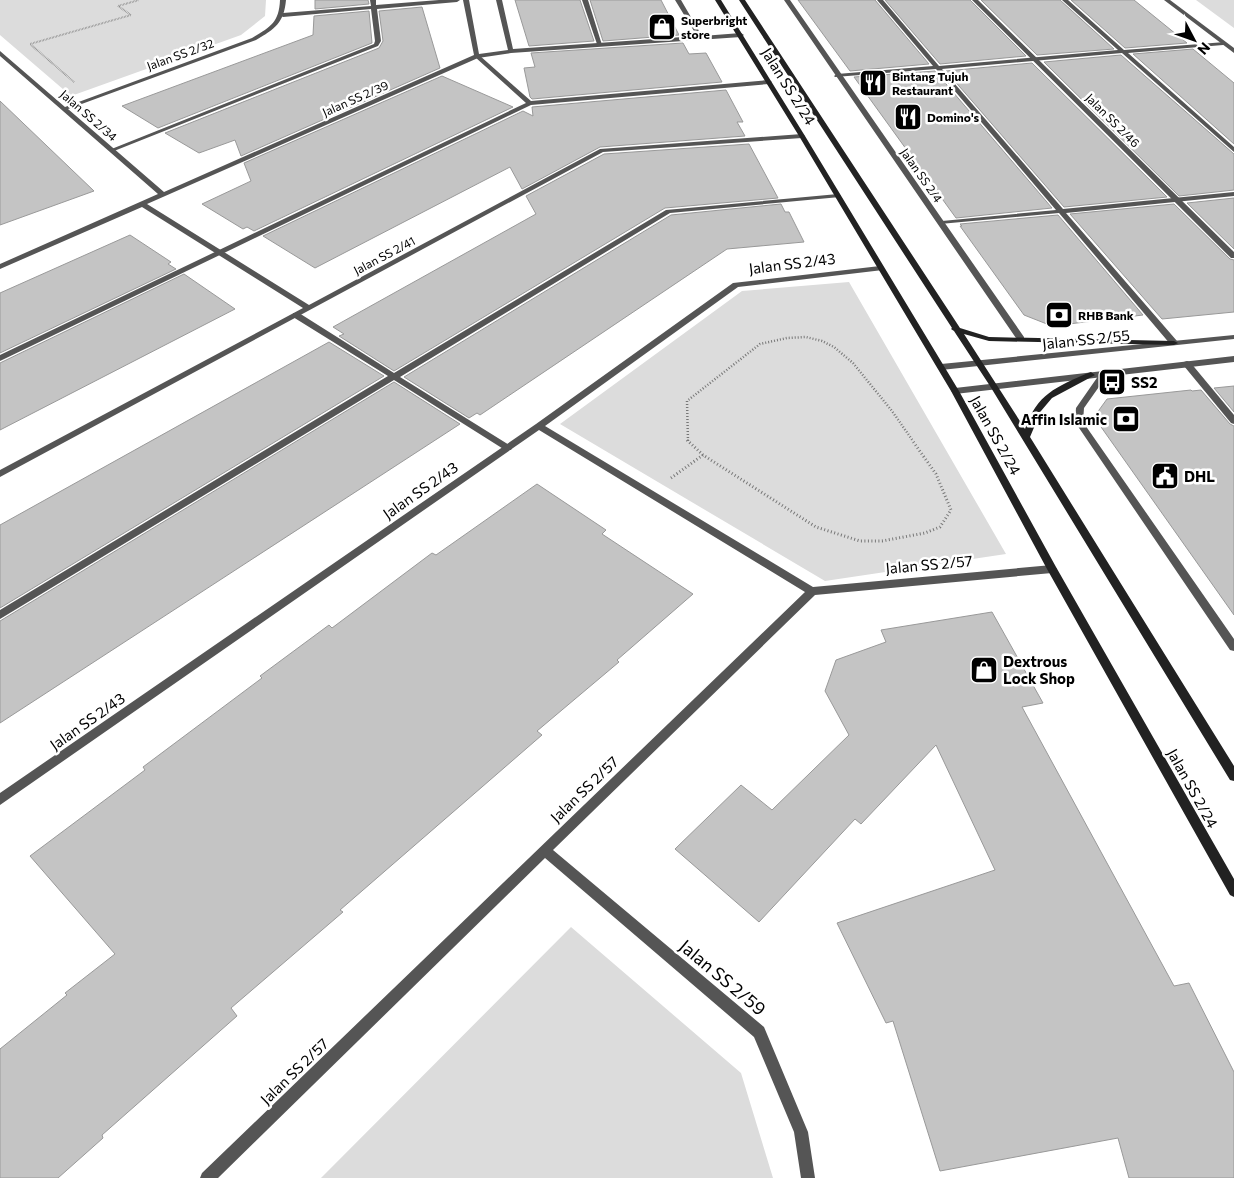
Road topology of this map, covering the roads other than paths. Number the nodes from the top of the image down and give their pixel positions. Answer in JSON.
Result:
{"nodes":[{"id":1,"x":283,"y":0,"type":"edge"},
{"id":2,"x":457,"y":0,"type":"edge"},
{"id":3,"x":466,"y":0,"type":"edge"},
{"id":4,"x":499,"y":0,"type":"edge"},
{"id":5,"x":585,"y":0,"type":"edge"},
{"id":6,"x":678,"y":0,"type":"edge"},
{"id":7,"x":718,"y":0,"type":"edge"},
{"id":8,"x":742,"y":0,"type":"edge"},
{"id":9,"x":787,"y":0,"type":"edge"},
{"id":10,"x":880,"y":0,"type":"edge"},
{"id":11,"x":975,"y":0,"type":"edge"},
{"id":12,"x":1065,"y":0,"type":"edge"},
{"id":13,"x":1167,"y":0,"type":"edge"},
{"id":14,"x":373,"y":3,"type":"edge"},
{"id":15,"x":283,"y":15,"type":"junction"},
{"id":16,"x":741,"y":36,"type":"junction"},
{"id":17,"x":700,"y":37,"type":"junction"},
{"id":18,"x":1223,"y":43,"type":"junction"},
{"id":19,"x":600,"y":44,"type":"junction"},
{"id":20,"x":511,"y":51,"type":"junction"},
{"id":21,"x":1124,"y":52,"type":"junction"},
{"id":22,"x":1234,"y":52,"type":"edge"},
{"id":23,"x":0,"y":53,"type":"edge"},
{"id":24,"x":477,"y":56,"type":"junction"},
{"id":25,"x":1036,"y":60,"type":"junction"},
{"id":26,"x":938,"y":68,"type":"junction"},
{"id":27,"x":837,"y":76,"type":"junction"},
{"id":28,"x":769,"y":82,"type":"junction"},
{"id":29,"x":530,"y":103,"type":"junction"},
{"id":30,"x":64,"y":109,"type":"junction"},
{"id":31,"x":802,"y":136,"type":"junction"},
{"id":32,"x":112,"y":150,"type":"junction"},
{"id":33,"x":1234,"y":150,"type":"edge"},
{"id":34,"x":1234,"y":194,"type":"edge"},
{"id":35,"x":163,"y":195,"type":"junction"},
{"id":36,"x":838,"y":196,"type":"junction"},
{"id":37,"x":1177,"y":200,"type":"junction"},
{"id":38,"x":142,"y":204,"type":"junction"},
{"id":39,"x":1061,"y":211,"type":"junction"},
{"id":40,"x":942,"y":223,"type":"junction"},
{"id":41,"x":220,"y":252,"type":"junction"},
{"id":42,"x":1234,"y":256,"type":"edge"},
{"id":43,"x":0,"y":267,"type":"edge"},
{"id":44,"x":880,"y":268,"type":"junction"},
{"id":45,"x":309,"y":308,"type":"junction"},
{"id":46,"x":296,"y":315,"type":"junction"},
{"id":47,"x":955,"y":329,"type":"junction"},
{"id":48,"x":1234,"y":337,"type":"edge"},
{"id":49,"x":1021,"y":339,"type":"junction"},
{"id":50,"x":1174,"y":344,"type":"junction"},
{"id":51,"x":0,"y":358,"type":"edge"},
{"id":52,"x":1234,"y":359,"type":"edge"},
{"id":53,"x":979,"y":363,"type":"junction"},
{"id":54,"x":1187,"y":364,"type":"junction"},
{"id":55,"x":941,"y":367,"type":"junction"},
{"id":56,"x":1104,"y":374,"type":"junction"},
{"id":57,"x":1090,"y":375,"type":"junction"},
{"id":58,"x":394,"y":376,"type":"junction"},
{"id":59,"x":994,"y":386,"type":"junction"},
{"id":60,"x":955,"y":391,"type":"junction"},
{"id":61,"x":1234,"y":421,"type":"edge"},
{"id":62,"x":539,"y":426,"type":"junction"},
{"id":63,"x":1026,"y":436,"type":"junction"},
{"id":64,"x":508,"y":448,"type":"junction"},
{"id":65,"x":0,"y":474,"type":"edge"},
{"id":66,"x":1052,"y":569,"type":"junction"},
{"id":67,"x":812,"y":591,"type":"junction"},
{"id":68,"x":0,"y":615,"type":"edge"},
{"id":69,"x":1234,"y":647,"type":"edge"},
{"id":70,"x":1234,"y":776,"type":"edge"},
{"id":71,"x":0,"y":800,"type":"edge"},
{"id":72,"x":544,"y":850,"type":"junction"},
{"id":73,"x":1234,"y":891,"type":"edge"},
{"id":74,"x":208,"y":1178,"type":"edge"},
{"id":75,"x":808,"y":1178,"type":"edge"}],
"edges":[{"from":1,"to":15,"type":"street"},
{"from":2,"to":14,"type":"street"},
{"from":3,"to":24,"type":"street"},
{"from":4,"to":20,"type":"street"},
{"from":5,"to":19,"type":"street"},
{"from":6,"to":17,"type":"street"},
{"from":7,"to":16,"type":"main road","name":"Jalan SS 2/24"},
{"from":8,"to":47,"type":"main road","name":"Jalan SS 2/24"},
{"from":9,"to":27,"type":"street","name":"Jalan SS 2/4"},
{"from":10,"to":26,"type":"street"},
{"from":11,"to":25,"type":"street","name":"Jalan SS 2/46"},
{"from":12,"to":21,"type":"street"},
{"from":13,"to":18,"type":"street"},
{"from":14,"to":15,"type":"street"},
{"from":14,"to":32,"type":"street"},
{"from":15,"to":30,"type":"street","name":"Jalan SS 2/32"},
{"from":16,"to":17,"type":"street","name":"Jalan SS 2/39"},
{"from":16,"to":28,"type":"main road","name":"Jalan SS 2/24"},
{"from":17,"to":19,"type":"street","name":"Jalan SS 2/39"},
{"from":18,"to":21,"type":"street"},
{"from":18,"to":22,"type":"street"},
{"from":19,"to":20,"type":"street","name":"Jalan SS 2/39"},
{"from":20,"to":24,"type":"street","name":"Jalan SS 2/39"},
{"from":21,"to":25,"type":"street"},
{"from":21,"to":33,"type":"street"},
{"from":23,"to":30,"type":"street","name":"Jalan SS 2/34"},
{"from":24,"to":29,"type":"street"},
{"from":24,"to":35,"type":"street","name":"Jalan SS 2/39"},
{"from":25,"to":26,"type":"street"},
{"from":25,"to":37,"type":"street","name":"Jalan SS 2/46"},
{"from":26,"to":27,"type":"street"},
{"from":26,"to":39,"type":"street"},
{"from":27,"to":40,"type":"street","name":"Jalan SS 2/4"},
{"from":28,"to":29,"type":"street"},
{"from":28,"to":31,"type":"main road","name":"Jalan SS 2/24"},
{"from":29,"to":41,"type":"street"},
{"from":30,"to":32,"type":"street","name":"Jalan SS 2/34"},
{"from":31,"to":36,"type":"main road","name":"Jalan SS 2/24"},
{"from":31,"to":45,"type":"street","name":"Jalan SS 2/41"},
{"from":32,"to":35,"type":"street","name":"Jalan SS 2/34"},
{"from":34,"to":37,"type":"street"},
{"from":35,"to":38,"type":"street","name":"Jalan SS 2/39"},
{"from":36,"to":44,"type":"main road","name":"Jalan SS 2/24"},
{"from":36,"to":58,"type":"street"},
{"from":37,"to":39,"type":"street"},
{"from":37,"to":42,"type":"street","name":"Jalan SS 2/46"},
{"from":38,"to":41,"type":"street"},
{"from":38,"to":43,"type":"street","name":"Jalan SS 2/39"},
{"from":39,"to":40,"type":"street"},
{"from":39,"to":50,"type":"street"},
{"from":40,"to":49,"type":"street","name":"Jalan SS 2/4"},
{"from":41,"to":45,"type":"street"},
{"from":41,"to":51,"type":"street"},
{"from":44,"to":55,"type":"main road","name":"Jalan SS 2/24"},
{"from":44,"to":62,"type":"street","name":"Jalan SS 2/43"},
{"from":45,"to":46,"type":"street","name":"Jalan SS 2/41"},
{"from":46,"to":58,"type":"street"},
{"from":46,"to":65,"type":"street","name":"Jalan SS 2/41"},
{"from":47,"to":49,"type":"main road"},
{"from":47,"to":53,"type":"main road","name":"Jalan SS 2/24"},
{"from":48,"to":50,"type":"street","name":"Jalan SS 2/55"},
{"from":49,"to":50,"type":"main road"},
{"from":50,"to":53,"type":"street","name":"Jalan SS 2/55"},
{"from":52,"to":54,"type":"street"},
{"from":53,"to":55,"type":"street","name":"Jalan SS 2/55"},
{"from":53,"to":59,"type":"main road","name":"Jalan SS 2/24"},
{"from":54,"to":56,"type":"street"},
{"from":54,"to":61,"type":"street"},
{"from":55,"to":60,"type":"main road","name":"Jalan SS 2/24"},
{"from":56,"to":57,"type":"street"},
{"from":56,"to":69,"type":"street"},
{"from":57,"to":59,"type":"street"},
{"from":57,"to":63,"type":"main road"},
{"from":58,"to":64,"type":"street"},
{"from":58,"to":68,"type":"street"},
{"from":59,"to":60,"type":"street"},
{"from":59,"to":63,"type":"main road","name":"Jalan SS 2/24"},
{"from":60,"to":66,"type":"main road","name":"Jalan SS 2/24"},
{"from":62,"to":64,"type":"street","name":"Jalan SS 2/43"},
{"from":62,"to":67,"type":"street"},
{"from":63,"to":70,"type":"main road","name":"Jalan SS 2/24"},
{"from":64,"to":71,"type":"street","name":"Jalan SS 2/43"},
{"from":66,"to":67,"type":"street","name":"Jalan SS 2/57"},
{"from":66,"to":73,"type":"main road","name":"Jalan SS 2/24"},
{"from":67,"to":72,"type":"street","name":"Jalan SS 2/57"},
{"from":72,"to":74,"type":"street","name":"Jalan SS 2/57"},
{"from":72,"to":75,"type":"street","name":"Jalan SS 2/59"}]}
